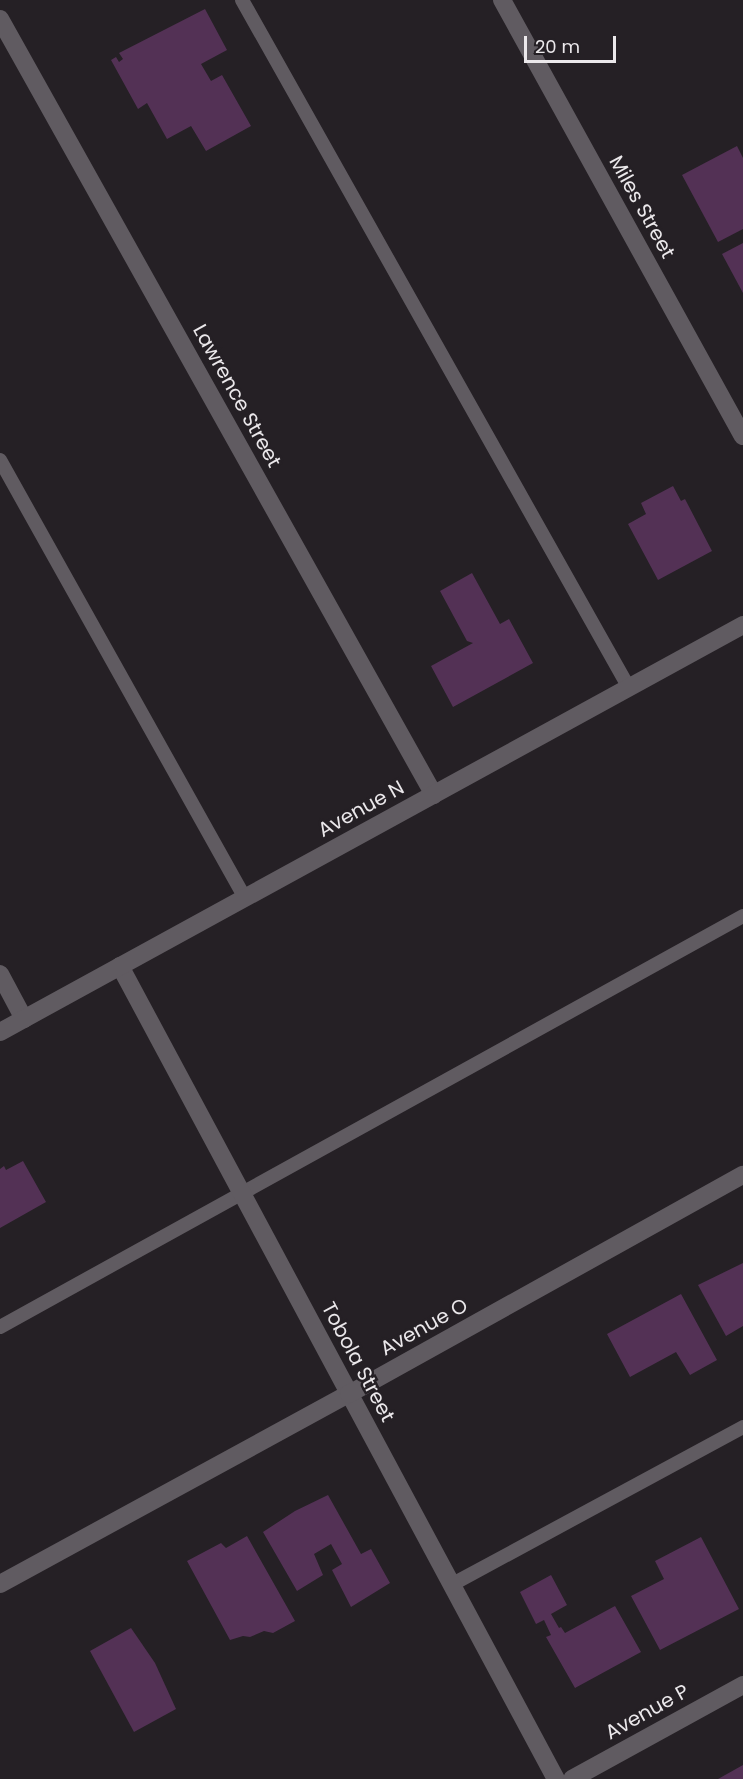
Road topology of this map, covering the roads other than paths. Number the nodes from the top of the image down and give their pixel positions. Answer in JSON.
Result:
{"nodes":[{"id":1,"x":242,"y":0,"type":"edge"},
{"id":2,"x":502,"y":0,"type":"edge"},
{"id":3,"x":0,"y":19,"type":"edge"},
{"id":4,"x":743,"y":436,"type":"edge"},
{"id":5,"x":0,"y":460,"type":"edge"},
{"id":6,"x":743,"y":625,"type":"edge"},
{"id":7,"x":629,"y":688,"type":"junction"},
{"id":8,"x":434,"y":795,"type":"junction"},
{"id":9,"x":245,"y":898,"type":"junction"},
{"id":10,"x":743,"y":916,"type":"edge"},
{"id":11,"x":120,"y":966,"type":"junction"},
{"id":12,"x":0,"y":974,"type":"edge"},
{"id":13,"x":24,"y":1019,"type":"junction"},
{"id":14,"x":0,"y":1032,"type":"edge"},
{"id":15,"x":743,"y":1175,"type":"edge"},
{"id":16,"x":242,"y":1193,"type":"junction"},
{"id":17,"x":0,"y":1327,"type":"edge"},
{"id":18,"x":350,"y":1394,"type":"junction"},
{"id":19,"x":743,"y":1427,"type":"edge"},
{"id":20,"x":0,"y":1584,"type":"edge"},
{"id":21,"x":451,"y":1585,"type":"junction"},
{"id":22,"x":743,"y":1685,"type":"edge"},
{"id":23,"x":556,"y":1779,"type":"edge"},
{"id":24,"x":572,"y":1779,"type":"edge"}],
"edges":[{"from":1,"to":7,"type":"lane"},
{"from":2,"to":4,"type":"street","name":"Miles Street"},
{"from":3,"to":8,"type":"street","name":"Lawrence Street"},
{"from":5,"to":9,"type":"lane"},
{"from":6,"to":7,"type":"street","name":"Avenue N"},
{"from":7,"to":8,"type":"street","name":"Avenue N"},
{"from":8,"to":9,"type":"street","name":"Avenue N"},
{"from":9,"to":11,"type":"street","name":"Avenue N"},
{"from":10,"to":16,"type":"lane"},
{"from":11,"to":13,"type":"street","name":"Avenue N"},
{"from":11,"to":16,"type":"street","name":"Tobola Street"},
{"from":12,"to":13,"type":"street"},
{"from":13,"to":14,"type":"street","name":"Avenue N"},
{"from":15,"to":18,"type":"street","name":"Avenue O"},
{"from":16,"to":17,"type":"lane"},
{"from":16,"to":18,"type":"street","name":"Tobola Street"},
{"from":18,"to":20,"type":"street","name":"Avenue O"},
{"from":18,"to":21,"type":"street","name":"Tobola Street"},
{"from":19,"to":21,"type":"lane"},
{"from":21,"to":23,"type":"street","name":"Tobola Street"},
{"from":22,"to":24,"type":"street","name":"Avenue P"}]}
